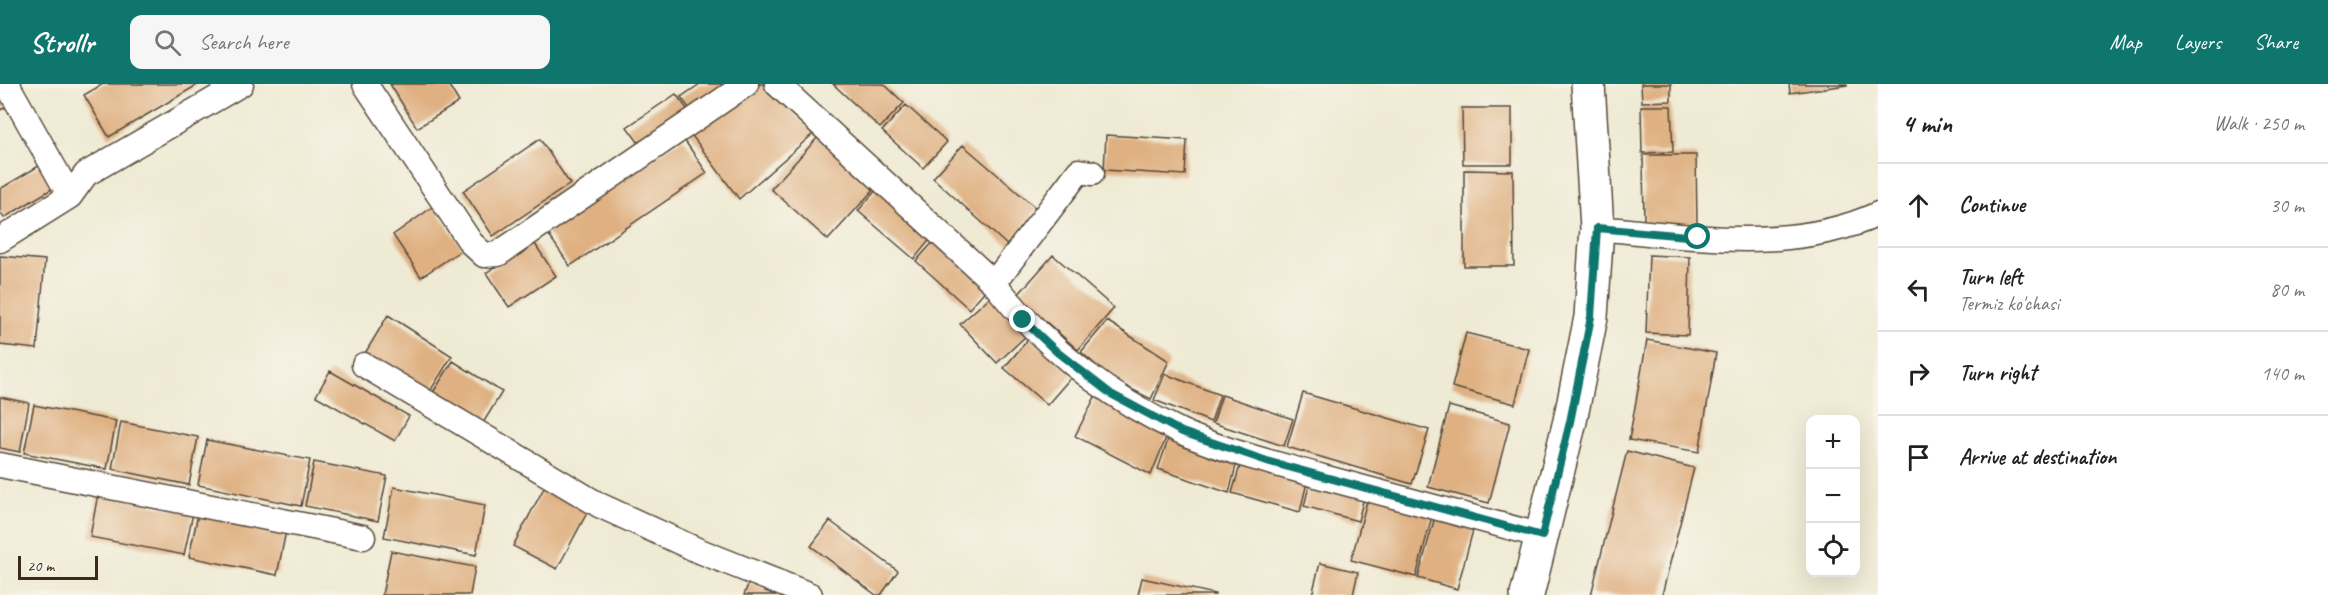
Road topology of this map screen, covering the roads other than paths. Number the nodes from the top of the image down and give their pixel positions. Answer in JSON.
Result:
{"nodes":[{"id":1,"x":7,"y":84,"type":"edge"},
{"id":2,"x":241,"y":84,"type":"edge"},
{"id":3,"x":365,"y":84,"type":"edge"},
{"id":4,"x":746,"y":84,"type":"edge"},
{"id":5,"x":777,"y":84,"type":"edge"},
{"id":6,"x":1588,"y":84,"type":"edge"},
{"id":7,"x":1092,"y":173,"type":"dead end"},
{"id":8,"x":70,"y":196,"type":"junction"},
{"id":9,"x":1878,"y":214,"type":"edge"},
{"id":10,"x":1597,"y":228,"type":"junction"},
{"id":11,"x":0,"y":240,"type":"edge"},
{"id":12,"x":994,"y":283,"type":"junction"},
{"id":13,"x":364,"y":365,"type":"dead end"},
{"id":14,"x":0,"y":465,"type":"edge"},
{"id":15,"x":1542,"y":536,"type":"junction"},
{"id":16,"x":363,"y":537,"type":"dead end"},
{"id":17,"x":810,"y":595,"type":"edge"},
{"id":18,"x":1527,"y":595,"type":"edge"}],
"edges":[{"from":1,"to":8,"type":"street"},
{"from":2,"to":8,"type":"street"},
{"from":3,"to":4,"type":"street"},
{"from":5,"to":12,"type":"street"},
{"from":6,"to":10,"type":"main road"},
{"from":7,"to":12,"type":"street"},
{"from":8,"to":11,"type":"street"},
{"from":9,"to":10,"type":"street"},
{"from":10,"to":15,"type":"main road"},
{"from":12,"to":15,"type":"street"},
{"from":13,"to":17,"type":"street"},
{"from":14,"to":16,"type":"street"},
{"from":15,"to":18,"type":"main road"}]}
